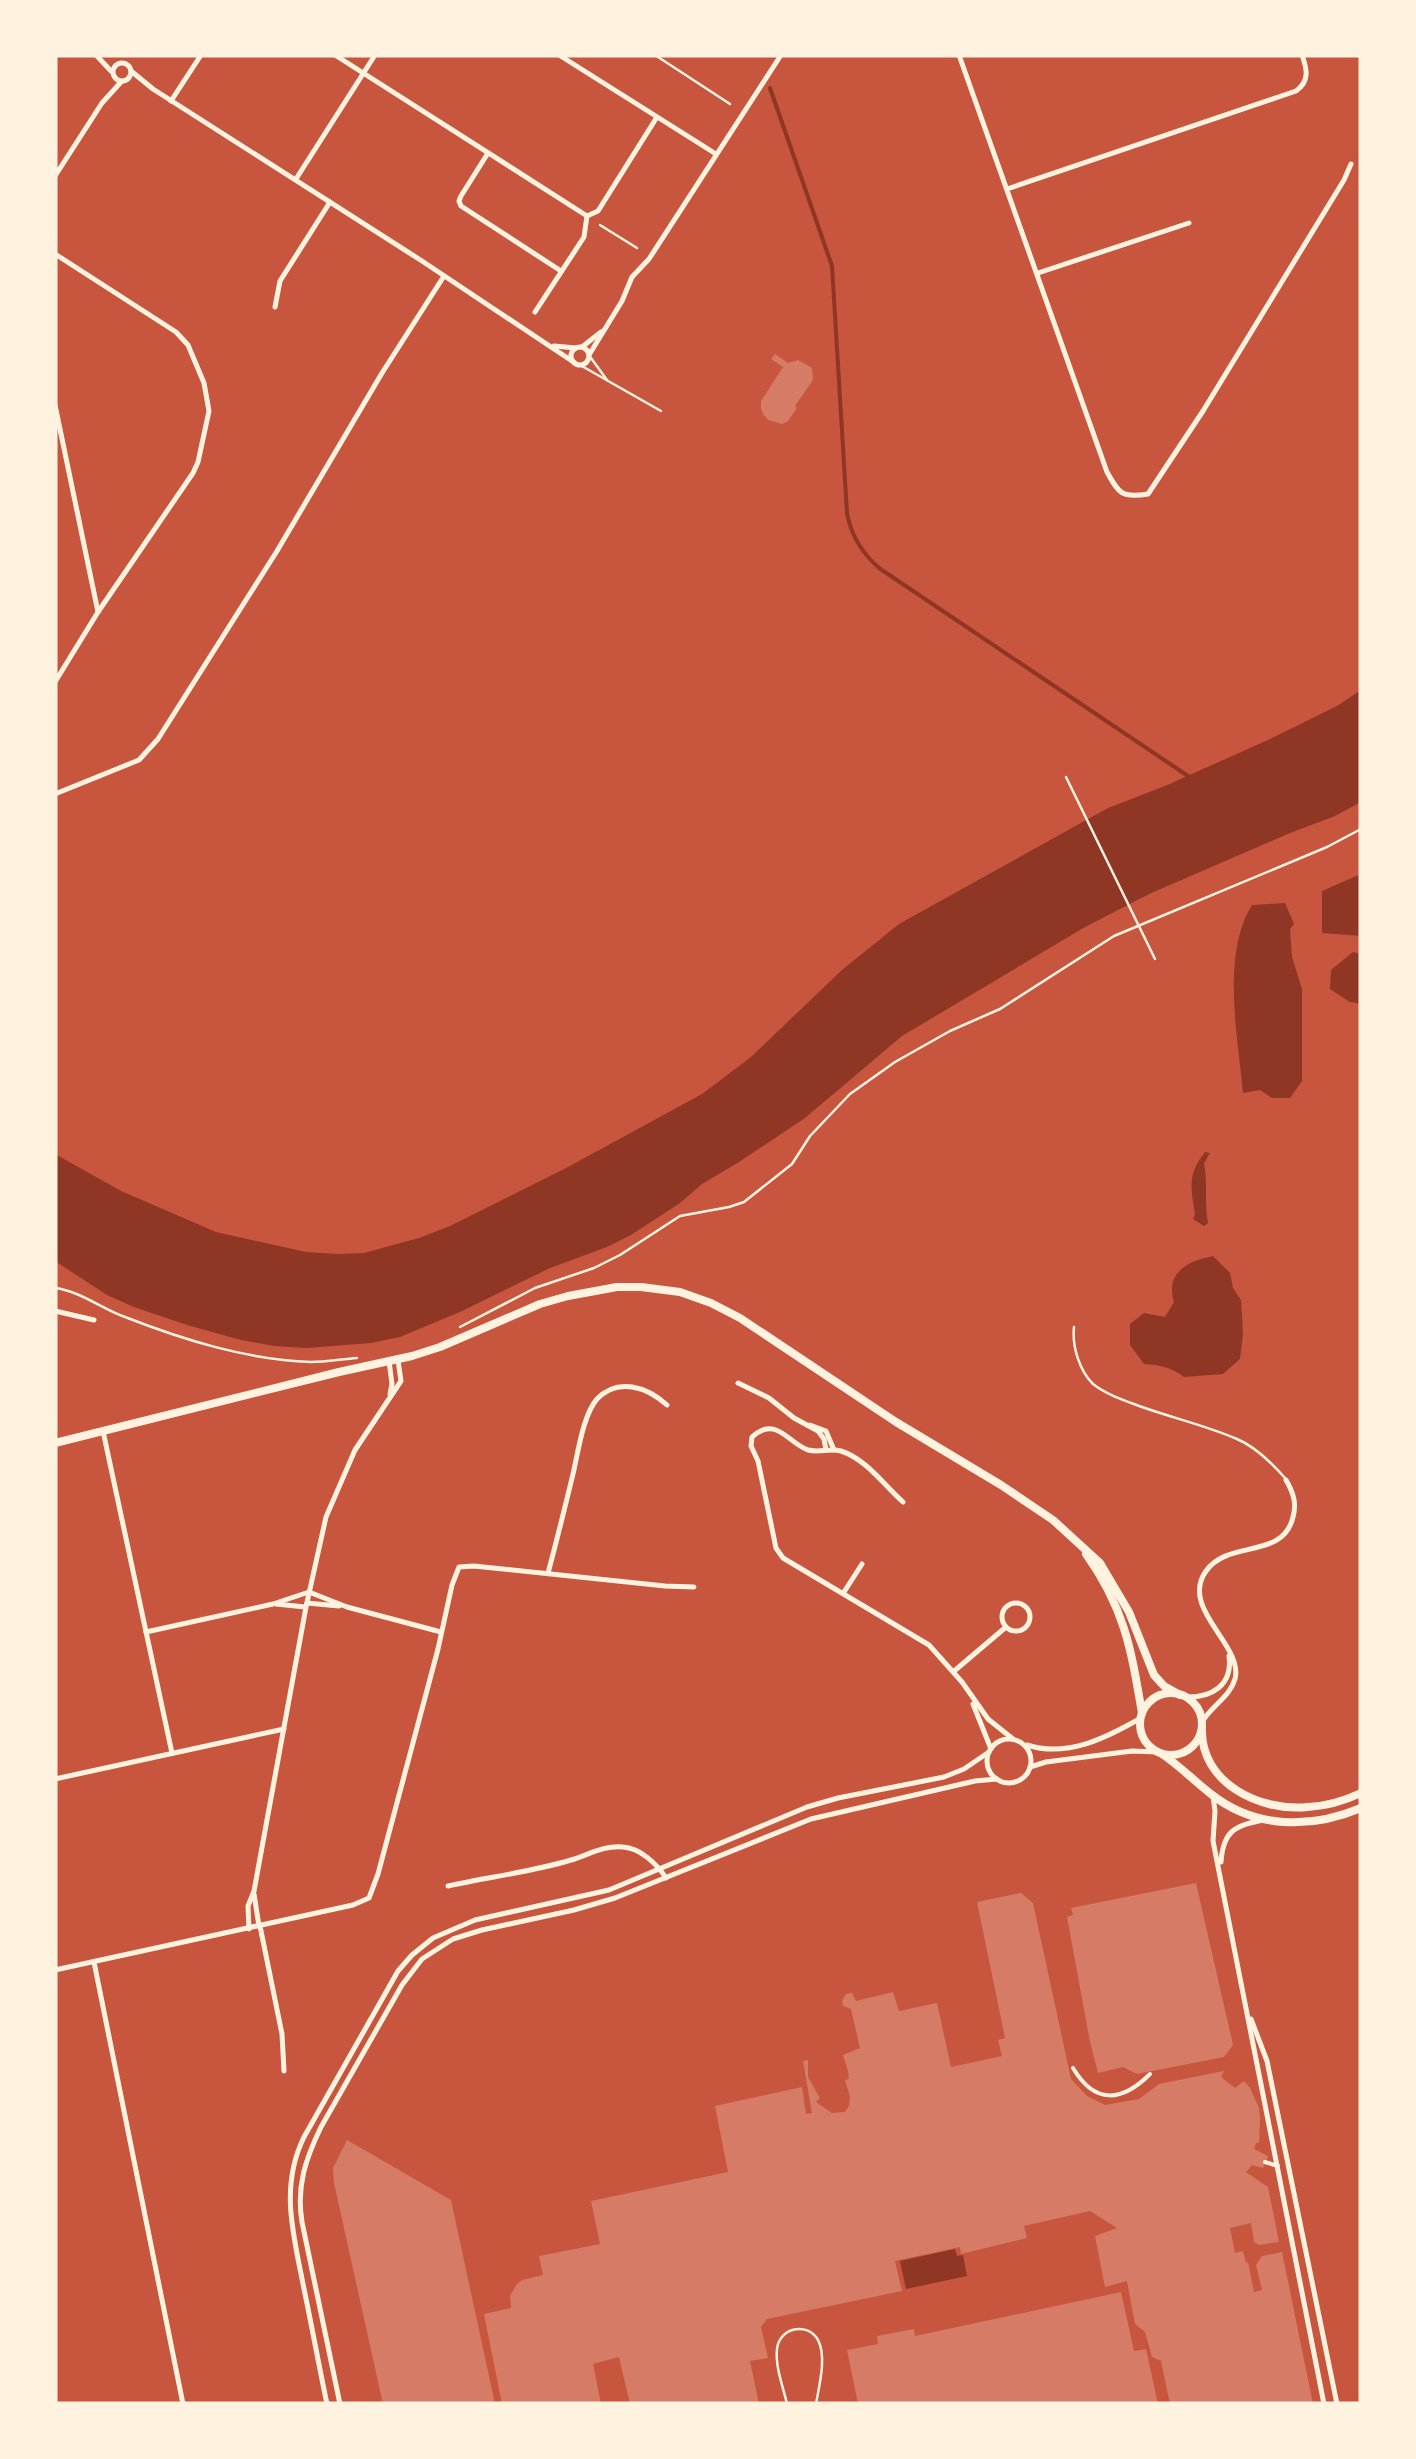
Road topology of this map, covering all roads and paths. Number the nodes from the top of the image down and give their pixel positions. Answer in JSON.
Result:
{"nodes":[{"id":1,"x":96,"y":55,"type":"edge"},
{"id":2,"x":201,"y":55,"type":"edge"},
{"id":3,"x":335,"y":55,"type":"edge"},
{"id":4,"x":375,"y":55,"type":"edge"},
{"id":5,"x":559,"y":55,"type":"edge"},
{"id":6,"x":655,"y":55,"type":"edge"},
{"id":7,"x":780,"y":55,"type":"edge"},
{"id":8,"x":959,"y":55,"type":"edge"},
{"id":9,"x":1302,"y":55,"type":"edge"},
{"id":10,"x":119,"y":64,"type":"junction"},
{"id":11,"x":131,"y":71,"type":"junction"},
{"id":12,"x":363,"y":74,"type":"junction"},
{"id":13,"x":113,"y":75,"type":"junction"},
{"id":14,"x":122,"y":82,"type":"junction"},
{"id":15,"x":153,"y":90,"type":"junction"},
{"id":16,"x":171,"y":101,"type":"junction"},
{"id":17,"x":102,"y":103,"type":"junction"},
{"id":18,"x":730,"y":104,"type":"dead end"},
{"id":19,"x":657,"y":117,"type":"junction"},
{"id":20,"x":488,"y":153,"type":"junction"},
{"id":21,"x":716,"y":154,"type":"junction"},
{"id":22,"x":1351,"y":164,"type":"dead end"},
{"id":23,"x":55,"y":176,"type":"edge"},
{"id":24,"x":296,"y":180,"type":"junction"},
{"id":25,"x":1007,"y":189,"type":"junction"},
{"id":26,"x":330,"y":202,"type":"junction"},
{"id":27,"x":587,"y":216,"type":"junction"},
{"id":28,"x":1189,"y":223,"type":"dead end"},
{"id":29,"x":600,"y":225,"type":"dead end"},
{"id":30,"x":637,"y":248,"type":"dead end"},
{"id":31,"x":55,"y":254,"type":"edge"},
{"id":32,"x":561,"y":271,"type":"junction"},
{"id":33,"x":1038,"y":273,"type":"junction"},
{"id":34,"x":444,"y":276,"type":"junction"},
{"id":35,"x":275,"y":308,"type":"dead end"},
{"id":36,"x":535,"y":312,"type":"dead end"},
{"id":37,"x":603,"y":330,"type":"junction"},
{"id":38,"x":551,"y":346,"type":"junction"},
{"id":39,"x":579,"y":348,"type":"junction"},
{"id":40,"x":589,"y":356,"type":"junction"},
{"id":41,"x":577,"y":364,"type":"junction"},
{"id":42,"x":608,"y":381,"type":"junction"},
{"id":43,"x":55,"y":404,"type":"edge"},
{"id":44,"x":661,"y":411,"type":"dead end"},
{"id":45,"x":98,"y":612,"type":"junction"},
{"id":46,"x":55,"y":682,"type":"edge"},
{"id":47,"x":1066,"y":777,"type":"dead end"},
{"id":48,"x":55,"y":794,"type":"edge"},
{"id":49,"x":1361,"y":829,"type":"edge"},
{"id":50,"x":1155,"y":960,"type":"dead end"},
{"id":51,"x":55,"y":1288,"type":"edge"},
{"id":52,"x":55,"y":1311,"type":"edge"},
{"id":53,"x":94,"y":1320,"type":"dead end"},
{"id":54,"x":1074,"y":1327,"type":"dead end"},
{"id":55,"x":456,"y":1330,"type":"dead end"},
{"id":56,"x":372,"y":1356,"type":"dead end"},
{"id":57,"x":393,"y":1360,"type":"junction"},
{"id":58,"x":738,"y":1383,"type":"dead end"},
{"id":59,"x":667,"y":1405,"type":"dead end"},
{"id":60,"x":798,"y":1420,"type":"junction"},
{"id":61,"x":103,"y":1430,"type":"junction"},
{"id":62,"x":55,"y":1442,"type":"edge"},
{"id":63,"x":826,"y":1450,"type":"junction"},
{"id":64,"x":834,"y":1450,"type":"junction"},
{"id":65,"x":1286,"y":1480,"type":"joint"},
{"id":66,"x":904,"y":1502,"type":"dead end"},
{"id":67,"x":1066,"y":1532,"type":"junction"},
{"id":68,"x":862,"y":1564,"type":"dead end"},
{"id":69,"x":548,"y":1573,"type":"junction"},
{"id":70,"x":694,"y":1587,"type":"dead end"},
{"id":71,"x":309,"y":1592,"type":"junction"},
{"id":72,"x":844,"y":1592,"type":"junction"},
{"id":73,"x":273,"y":1604,"type":"junction"},
{"id":74,"x":306,"y":1605,"type":"junction"},
{"id":75,"x":347,"y":1607,"type":"junction"},
{"id":76,"x":1006,"y":1627,"type":"junction"},
{"id":77,"x":146,"y":1632,"type":"junction"},
{"id":78,"x":441,"y":1632,"type":"junction"},
{"id":79,"x":1226,"y":1648,"type":"junction"},
{"id":80,"x":953,"y":1672,"type":"junction"},
{"id":81,"x":1182,"y":1696,"type":"junction"},
{"id":82,"x":1141,"y":1716,"type":"junction"},
{"id":83,"x":1202,"y":1725,"type":"junction"},
{"id":84,"x":284,"y":1728,"type":"junction"},
{"id":85,"x":1016,"y":1740,"type":"junction"},
{"id":86,"x":990,"y":1750,"type":"junction"},
{"id":87,"x":172,"y":1753,"type":"junction"},
{"id":88,"x":1160,"y":1753,"type":"junction"},
{"id":89,"x":1030,"y":1767,"type":"junction"},
{"id":90,"x":55,"y":1779,"type":"edge"},
{"id":91,"x":997,"y":1779,"type":"junction"},
{"id":92,"x":1361,"y":1793,"type":"edge"},
{"id":93,"x":1213,"y":1796,"type":"junction"},
{"id":94,"x":1361,"y":1808,"type":"edge"},
{"id":95,"x":1266,"y":1820,"type":"junction"},
{"id":96,"x":660,"y":1868,"type":"junction"},
{"id":97,"x":1220,"y":1870,"type":"junction"},
{"id":98,"x":666,"y":1878,"type":"junction"},
{"id":99,"x":448,"y":1886,"type":"dead end"},
{"id":100,"x":254,"y":1892,"type":"junction"},
{"id":101,"x":260,"y":1926,"type":"junction"},
{"id":102,"x":249,"y":1928,"type":"junction"},
{"id":103,"x":94,"y":1962,"type":"junction"},
{"id":104,"x":55,"y":1970,"type":"edge"},
{"id":105,"x":1248,"y":2012,"type":"junction"},
{"id":106,"x":1073,"y":2068,"type":"dead end"},
{"id":107,"x":284,"y":2071,"type":"dead end"},
{"id":108,"x":1150,"y":2074,"type":"dead end"},
{"id":109,"x":1266,"y":2162,"type":"dead end"},
{"id":110,"x":1278,"y":2166,"type":"junction"},
{"id":111,"x":183,"y":2404,"type":"edge"},
{"id":112,"x":327,"y":2404,"type":"edge"},
{"id":113,"x":340,"y":2404,"type":"edge"},
{"id":114,"x":787,"y":2404,"type":"edge"},
{"id":115,"x":816,"y":2404,"type":"edge"},
{"id":116,"x":1324,"y":2404,"type":"edge"},
{"id":117,"x":1336,"y":2404,"type":"edge"}],
"edges":[{"from":1,"to":10,"type":"street"},
{"from":1,"to":13,"type":"street"},
{"from":2,"to":16,"type":"street"},
{"from":3,"to":12,"type":"street"},
{"from":4,"to":12,"type":"street"},
{"from":5,"to":19,"type":"street"},
{"from":6,"to":18,"type":"path"},
{"from":7,"to":21,"type":"street"},
{"from":8,"to":25,"type":"street"},
{"from":9,"to":25,"type":"street"},
{"from":10,"to":11,"type":"street"},
{"from":10,"to":13,"type":"street"},
{"from":11,"to":14,"type":"street"},
{"from":11,"to":15,"type":"street"},
{"from":12,"to":20,"type":"street"},
{"from":12,"to":24,"type":"street"},
{"from":13,"to":14,"type":"street"},
{"from":13,"to":17,"type":"street"},
{"from":14,"to":15,"type":"street"},
{"from":14,"to":17,"type":"street"},
{"from":15,"to":16,"type":"street"},
{"from":16,"to":24,"type":"street"},
{"from":17,"to":23,"type":"street"},
{"from":19,"to":21,"type":"street"},
{"from":19,"to":27,"type":"street"},
{"from":20,"to":27,"type":"street"},
{"from":20,"to":32,"type":"street"},
{"from":21,"to":37,"type":"street"},
{"from":22,"to":33,"type":"street"},
{"from":24,"to":26,"type":"street"},
{"from":25,"to":33,"type":"street"},
{"from":26,"to":34,"type":"street"},
{"from":26,"to":35,"type":"street"},
{"from":27,"to":32,"type":"street"},
{"from":28,"to":33,"type":"street"},
{"from":29,"to":30,"type":"path"},
{"from":31,"to":45,"type":"street"},
{"from":32,"to":36,"type":"street"},
{"from":34,"to":38,"type":"street"},
{"from":34,"to":48,"type":"street"},
{"from":37,"to":39,"type":"street"},
{"from":37,"to":40,"type":"street"},
{"from":38,"to":39,"type":"street"},
{"from":38,"to":41,"type":"street"},
{"from":39,"to":40,"type":"street"},
{"from":39,"to":41,"type":"street"},
{"from":40,"to":41,"type":"street"},
{"from":40,"to":42,"type":"lane"},
{"from":41,"to":42,"type":"lane"},
{"from":42,"to":44,"type":"lane"},
{"from":43,"to":45,"type":"street"},
{"from":45,"to":46,"type":"street"},
{"from":47,"to":50,"type":"path"},
{"from":49,"to":55,"type":"path"},
{"from":51,"to":56,"type":"path"},
{"from":52,"to":53,"type":"street"},
{"from":54,"to":65,"type":"lane"},
{"from":57,"to":61,"type":"main road"},
{"from":57,"to":67,"type":"main road"},
{"from":57,"to":71,"type":"street"},
{"from":58,"to":60,"type":"street"},
{"from":59,"to":69,"type":"street"},
{"from":60,"to":63,"type":"street"},
{"from":60,"to":64,"type":"street"},
{"from":61,"to":62,"type":"main road"},
{"from":61,"to":77,"type":"street"},
{"from":63,"to":64,"type":"street"},
{"from":63,"to":72,"type":"street"},
{"from":64,"to":66,"type":"street"},
{"from":65,"to":79,"type":"street"},
{"from":67,"to":81,"type":"main road"},
{"from":67,"to":82,"type":"main road"},
{"from":68,"to":72,"type":"street"},
{"from":69,"to":70,"type":"street"},
{"from":69,"to":78,"type":"street"},
{"from":71,"to":73,"type":"street"},
{"from":71,"to":74,"type":"street"},
{"from":71,"to":75,"type":"street"},
{"from":72,"to":80,"type":"street"},
{"from":73,"to":74,"type":"street"},
{"from":73,"to":77,"type":"street"},
{"from":74,"to":75,"type":"street"},
{"from":74,"to":84,"type":"street"},
{"from":75,"to":78,"type":"street"},
{"from":76,"to":76,"type":"street"},
{"from":76,"to":80,"type":"street"},
{"from":77,"to":87,"type":"street"},
{"from":78,"to":101,"type":"street"},
{"from":79,"to":81,"type":"street"},
{"from":79,"to":83,"type":"street"},
{"from":80,"to":85,"type":"street"},
{"from":80,"to":86,"type":"street"},
{"from":81,"to":82,"type":"main road"},
{"from":81,"to":83,"type":"main road"},
{"from":82,"to":85,"type":"street"},
{"from":82,"to":88,"type":"main road"},
{"from":83,"to":88,"type":"main road"},
{"from":83,"to":92,"type":"main road"},
{"from":84,"to":87,"type":"street"},
{"from":84,"to":100,"type":"street"},
{"from":85,"to":86,"type":"street"},
{"from":85,"to":89,"type":"street"},
{"from":86,"to":91,"type":"street"},
{"from":86,"to":96,"type":"street"},
{"from":87,"to":90,"type":"street"},
{"from":88,"to":89,"type":"street"},
{"from":88,"to":93,"type":"main road"},
{"from":89,"to":91,"type":"street"},
{"from":91,"to":98,"type":"street"},
{"from":93,"to":95,"type":"main road"},
{"from":93,"to":97,"type":"street"},
{"from":94,"to":95,"type":"main road"},
{"from":95,"to":97,"type":"street"},
{"from":96,"to":98,"type":"street"},
{"from":96,"to":99,"type":"street"},
{"from":96,"to":112,"type":"street"},
{"from":97,"to":105,"type":"street"},
{"from":98,"to":113,"type":"street"},
{"from":100,"to":101,"type":"street"},
{"from":100,"to":102,"type":"street"},
{"from":101,"to":102,"type":"street"},
{"from":101,"to":107,"type":"street"},
{"from":102,"to":103,"type":"street"},
{"from":103,"to":104,"type":"street"},
{"from":103,"to":111,"type":"street"},
{"from":105,"to":110,"type":"street"},
{"from":105,"to":117,"type":"street"},
{"from":106,"to":108,"type":"street"},
{"from":109,"to":110,"type":"street"},
{"from":110,"to":116,"type":"street"},
{"from":114,"to":115,"type":"lane"}]}
